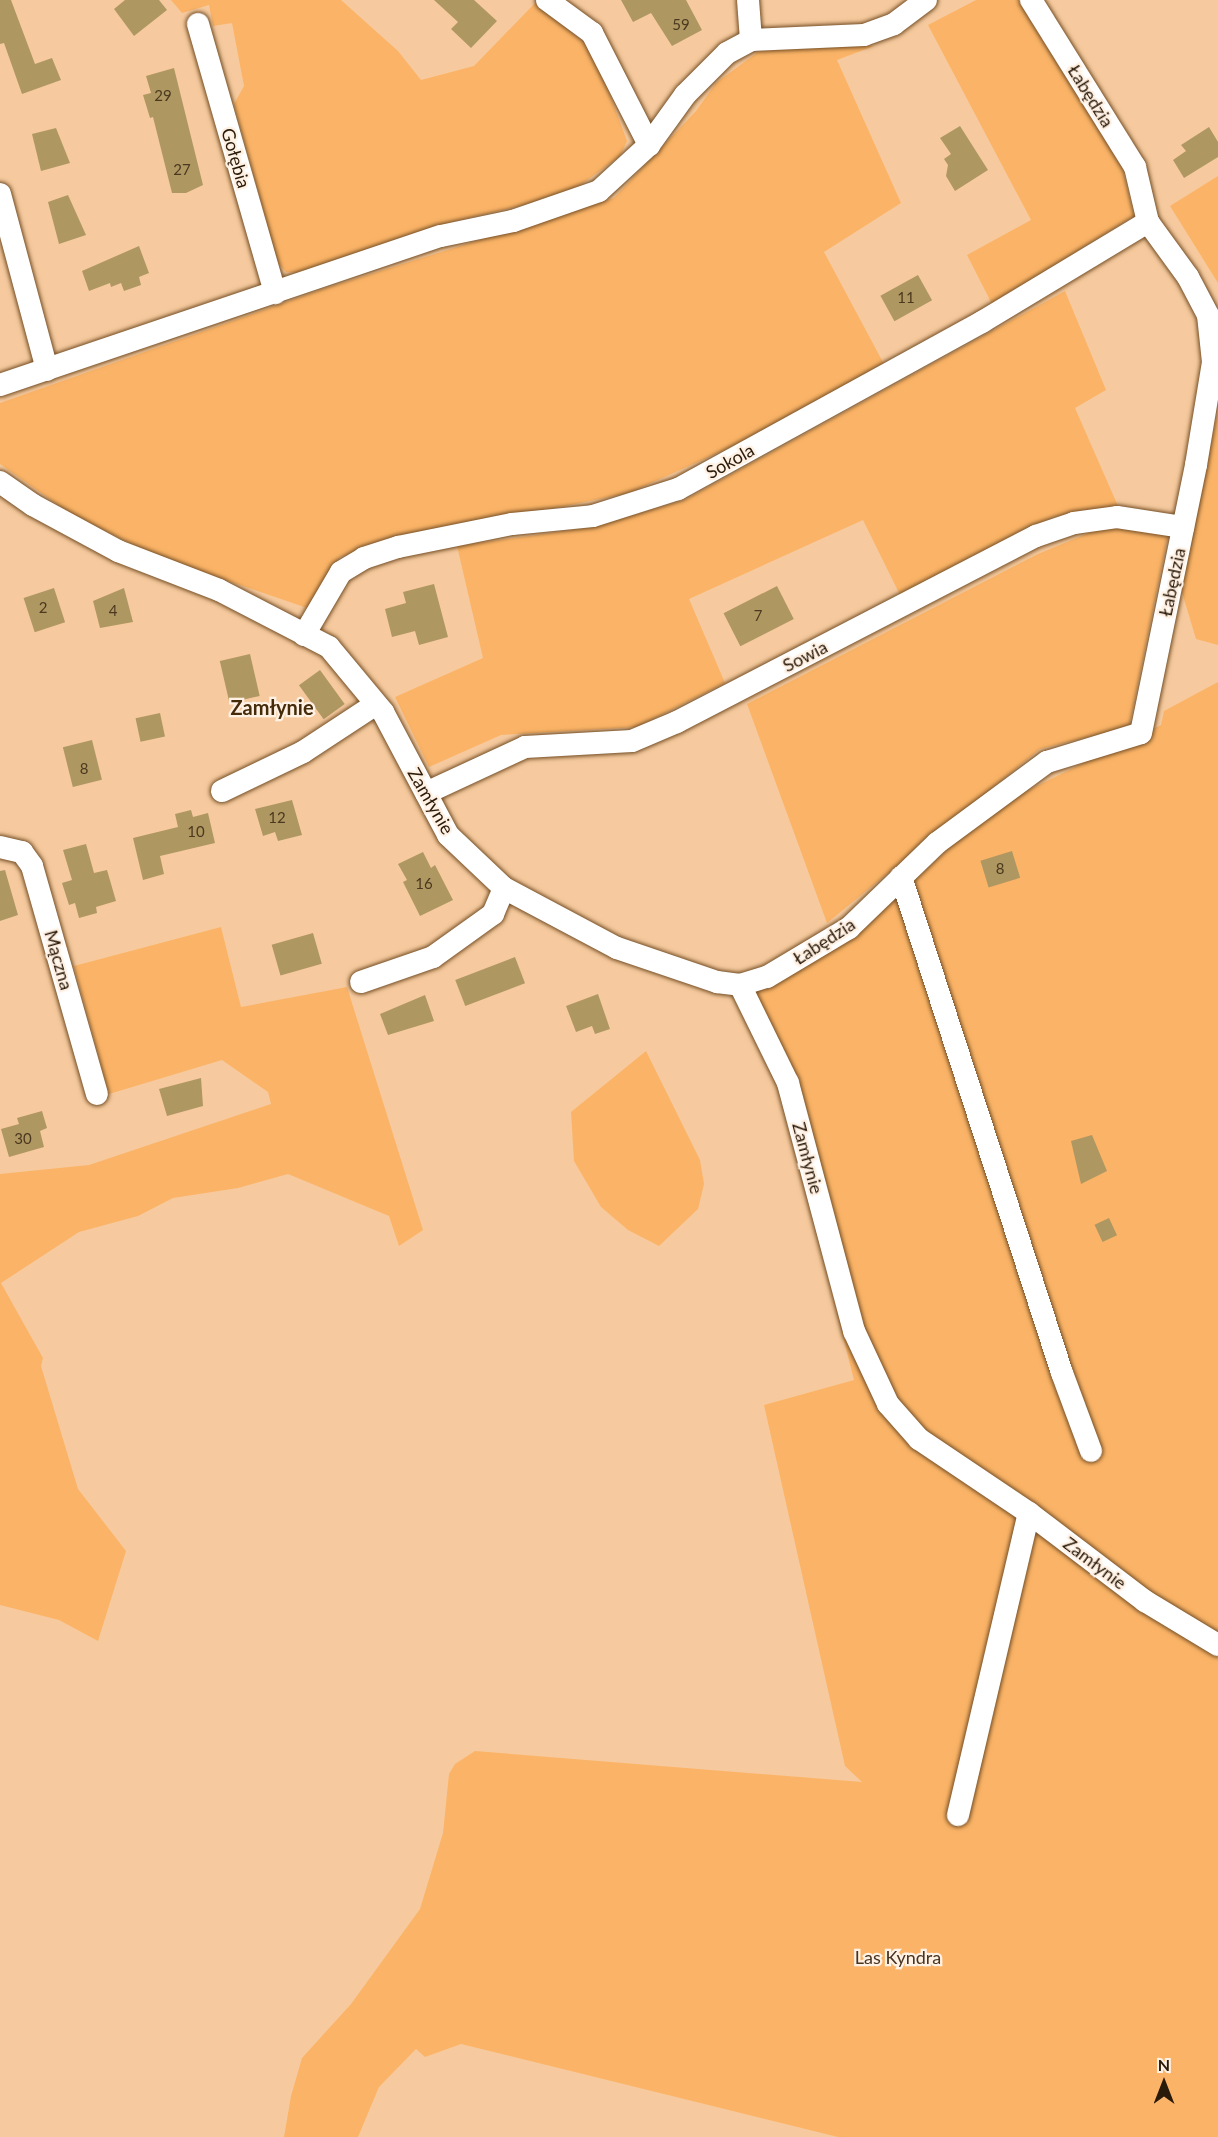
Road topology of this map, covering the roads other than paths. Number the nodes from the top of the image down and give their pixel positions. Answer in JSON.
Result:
{"nodes":[{"id":1,"x":547,"y":0,"type":"edge"},
{"id":2,"x":748,"y":0,"type":"edge"},
{"id":3,"x":1031,"y":0,"type":"edge"},
{"id":4,"x":917,"y":2,"type":"edge"},
{"id":5,"x":198,"y":24,"type":"dead end"},
{"id":6,"x":752,"y":40,"type":"junction"},
{"id":7,"x":649,"y":145,"type":"junction"},
{"id":8,"x":0,"y":194,"type":"edge"},
{"id":9,"x":1148,"y":222,"type":"junction"},
{"id":10,"x":275,"y":293,"type":"junction"},
{"id":11,"x":46,"y":370,"type":"junction"},
{"id":12,"x":0,"y":385,"type":"edge"},
{"id":13,"x":0,"y":482,"type":"edge"},
{"id":14,"x":1183,"y":527,"type":"junction"},
{"id":15,"x":304,"y":634,"type":"junction"},
{"id":16,"x":376,"y":704,"type":"junction"},
{"id":17,"x":222,"y":791,"type":"dead end"},
{"id":18,"x":426,"y":794,"type":"junction"},
{"id":19,"x":0,"y":847,"type":"edge"},
{"id":20,"x":901,"y":877,"type":"junction"},
{"id":21,"x":504,"y":888,"type":"junction"},
{"id":22,"x":361,"y":981,"type":"dead end"},
{"id":23,"x":740,"y":985,"type":"junction"},
{"id":24,"x":96,"y":1094,"type":"dead end"},
{"id":25,"x":1091,"y":1451,"type":"dead end"},
{"id":26,"x":1029,"y":1512,"type":"junction"},
{"id":27,"x":1218,"y":1645,"type":"edge"},
{"id":28,"x":958,"y":1815,"type":"dead end"}],
"edges":[{"from":1,"to":7,"type":"street"},
{"from":2,"to":6,"type":"street"},
{"from":3,"to":9,"type":"street","name":"Łabędzia"},
{"from":4,"to":6,"type":"street"},
{"from":5,"to":10,"type":"street","name":"Gołębia"},
{"from":6,"to":7,"type":"street"},
{"from":7,"to":10,"type":"street"},
{"from":8,"to":11,"type":"street"},
{"from":9,"to":14,"type":"street","name":"Łabędzia"},
{"from":9,"to":15,"type":"street","name":"Sokola"},
{"from":10,"to":11,"type":"street"},
{"from":11,"to":12,"type":"street"},
{"from":13,"to":15,"type":"street","name":"Zamłynie"},
{"from":14,"to":18,"type":"street","name":"Sowia"},
{"from":14,"to":20,"type":"street","name":"Łabędzia"},
{"from":15,"to":16,"type":"street","name":"Zamłynie"},
{"from":16,"to":17,"type":"street"},
{"from":16,"to":18,"type":"street","name":"Zamłynie"},
{"from":18,"to":21,"type":"street","name":"Zamłynie"},
{"from":19,"to":24,"type":"street","name":"Mączna"},
{"from":20,"to":23,"type":"street","name":"Łabędzia"},
{"from":20,"to":25,"type":"street"},
{"from":21,"to":22,"type":"street"},
{"from":21,"to":23,"type":"street","name":"Zamłynie"},
{"from":23,"to":26,"type":"street","name":"Zamłynie"},
{"from":26,"to":27,"type":"street","name":"Zamłynie"},
{"from":26,"to":28,"type":"street"}]}
